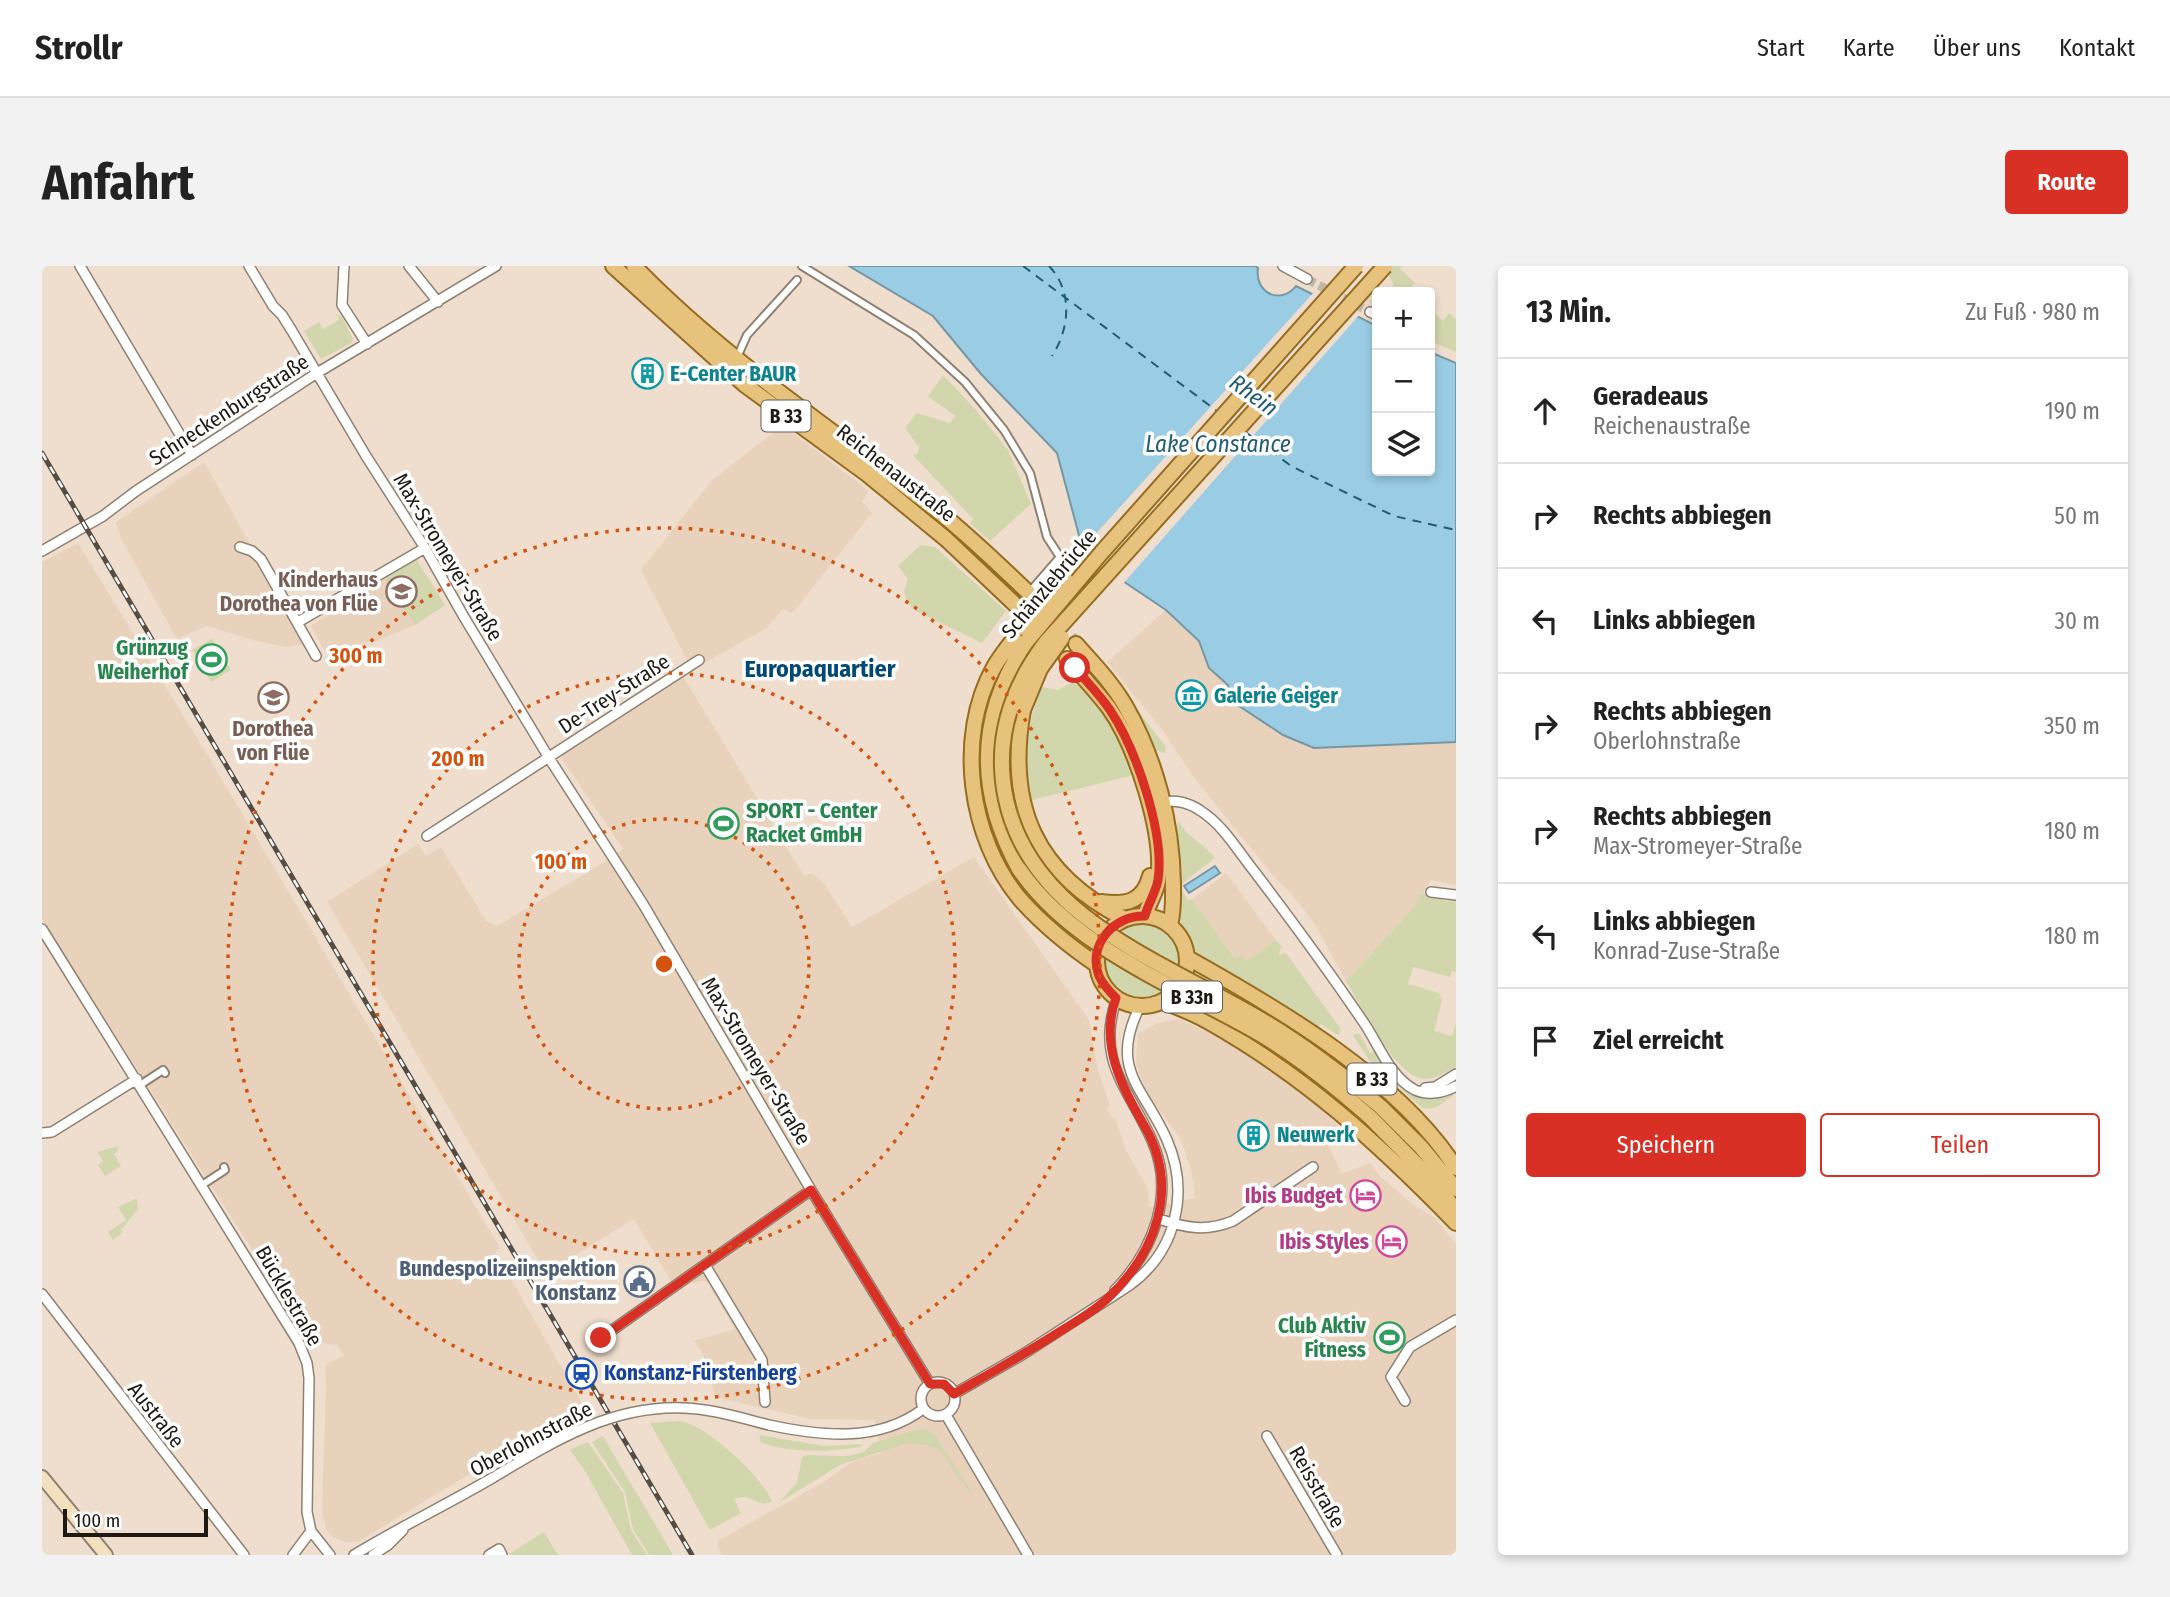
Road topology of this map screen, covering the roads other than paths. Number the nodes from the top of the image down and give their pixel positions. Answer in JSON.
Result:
{"nodes":[{"id":1,"x":80,"y":266,"type":"edge"},
{"id":2,"x":249,"y":266,"type":"edge"},
{"id":3,"x":344,"y":266,"type":"edge"},
{"id":4,"x":409,"y":266,"type":"edge"},
{"id":5,"x":496,"y":266,"type":"edge"},
{"id":6,"x":613,"y":266,"type":"edge"},
{"id":7,"x":634,"y":266,"type":"edge"},
{"id":8,"x":803,"y":266,"type":"edge"},
{"id":9,"x":1283,"y":266,"type":"edge"},
{"id":10,"x":1356,"y":266,"type":"edge"},
{"id":11,"x":1385,"y":266,"type":"edge"},
{"id":12,"x":1307,"y":279,"type":"tunnel mouth"},
{"id":13,"x":797,"y":281,"type":"dead end"},
{"id":14,"x":438,"y":302,"type":"junction"},
{"id":15,"x":367,"y":344,"type":"junction"},
{"id":16,"x":739,"y":353,"type":"dead end"},
{"id":17,"x":317,"y":373,"type":"junction"},
{"id":18,"x":192,"y":454,"type":"junction"},
{"id":19,"x":240,"y":547,"type":"dead end"},
{"id":20,"x":425,"y":548,"type":"junction"},
{"id":21,"x":42,"y":551,"type":"edge"},
{"id":22,"x":1102,"y":552,"type":"junction"},
{"id":23,"x":1032,"y":593,"type":"junction"},
{"id":24,"x":1069,"y":617,"type":"junction"},
{"id":25,"x":298,"y":622,"type":"junction"},
{"id":26,"x":1076,"y":644,"type":"tunnel mouth"},
{"id":27,"x":316,"y":656,"type":"dead end"},
{"id":28,"x":699,"y":660,"type":"dead end"},
{"id":29,"x":1094,"y":664,"type":"junction"},
{"id":30,"x":549,"y":758,"type":"junction"},
{"id":31,"x":1156,"y":803,"type":"junction"},
{"id":32,"x":427,"y":836,"type":"dead end"},
{"id":33,"x":1159,"y":866,"type":"junction"},
{"id":34,"x":1431,"y":892,"type":"dead end"},
{"id":35,"x":1456,"y":895,"type":"edge"},
{"id":36,"x":1093,"y":901,"type":"junction"},
{"id":37,"x":1145,"y":916,"type":"junction"},
{"id":38,"x":1125,"y":919,"type":"junction"},
{"id":39,"x":1170,"y":925,"type":"junction"},
{"id":40,"x":42,"y":929,"type":"edge"},
{"id":41,"x":1188,"y":958,"type":"junction"},
{"id":42,"x":1097,"y":965,"type":"junction"},
{"id":43,"x":1116,"y":998,"type":"junction"},
{"id":44,"x":1163,"y":1001,"type":"junction"},
{"id":45,"x":1140,"y":1006,"type":"junction"},
{"id":46,"x":165,"y":1073,"type":"dead end"},
{"id":47,"x":1456,"y":1074,"type":"edge"},
{"id":48,"x":139,"y":1082,"type":"junction"},
{"id":49,"x":1403,"y":1082,"type":"junction"},
{"id":50,"x":1456,"y":1086,"type":"edge"},
{"id":51,"x":1376,"y":1113,"type":"junction"},
{"id":52,"x":42,"y":1133,"type":"edge"},
{"id":53,"x":224,"y":1167,"type":"dead end"},
{"id":54,"x":1313,"y":1167,"type":"dead end"},
{"id":55,"x":1456,"y":1168,"type":"edge"},
{"id":56,"x":202,"y":1185,"type":"junction"},
{"id":57,"x":1456,"y":1189,"type":"edge"},
{"id":58,"x":811,"y":1190,"type":"junction"},
{"id":59,"x":1456,"y":1210,"type":"edge"},
{"id":60,"x":1159,"y":1219,"type":"junction"},
{"id":61,"x":1456,"y":1223,"type":"edge"},
{"id":62,"x":1174,"y":1224,"type":"junction"},
{"id":63,"x":705,"y":1265,"type":"junction"},
{"id":64,"x":42,"y":1294,"type":"edge"},
{"id":65,"x":1105,"y":1300,"type":"junction"},
{"id":66,"x":1456,"y":1320,"type":"edge"},
{"id":67,"x":601,"y":1338,"type":"dead end"},
{"id":68,"x":930,"y":1384,"type":"junction"},
{"id":69,"x":954,"y":1394,"type":"junction"},
{"id":70,"x":1405,"y":1401,"type":"dead end"},
{"id":71,"x":765,"y":1402,"type":"dead end"},
{"id":72,"x":923,"y":1409,"type":"junction"},
{"id":73,"x":946,"y":1415,"type":"junction"},
{"id":74,"x":1267,"y":1436,"type":"dead end"},
{"id":75,"x":42,"y":1477,"type":"edge"},
{"id":76,"x":407,"y":1527,"type":"junction"},
{"id":77,"x":311,"y":1531,"type":"junction"},
{"id":78,"x":106,"y":1555,"type":"edge"},
{"id":79,"x":244,"y":1555,"type":"edge"},
{"id":80,"x":293,"y":1555,"type":"edge"},
{"id":81,"x":330,"y":1555,"type":"edge"},
{"id":82,"x":354,"y":1555,"type":"edge"},
{"id":83,"x":373,"y":1555,"type":"edge"},
{"id":84,"x":489,"y":1555,"type":"edge"},
{"id":85,"x":502,"y":1555,"type":"edge"},
{"id":86,"x":1028,"y":1555,"type":"edge"},
{"id":87,"x":1337,"y":1555,"type":"edge"}],
"edges":[{"from":1,"to":18,"type":"street"},
{"from":2,"to":17,"type":"street","name":"Max-Stromeyer-Straße"},
{"from":3,"to":15,"type":"street"},
{"from":4,"to":14,"type":"street"},
{"from":5,"to":14,"type":"street","name":"Schneckenburgstraße"},
{"from":6,"to":23,"type":"main road","name":"Reichenaustraße","number":"B 33"},
{"from":7,"to":23,"type":"main road","name":"Reichenaustraße","number":"B 33"},
{"from":8,"to":23,"type":"street"},
{"from":9,"to":12,"type":"street"},
{"from":10,"to":22,"type":"main road","name":"Schänzlebrücke","number":"B 33n","bridge":true},
{"from":11,"to":24,"type":"main road","name":"Schänzlebrücke","number":"B 33n","bridge":true},
{"from":13,"to":16,"type":"street"},
{"from":14,"to":15,"type":"street","name":"Schneckenburgstraße"},
{"from":15,"to":17,"type":"street","name":"Schneckenburgstraße"},
{"from":17,"to":18,"type":"street","name":"Schneckenburgstraße"},
{"from":17,"to":20,"type":"street","name":"Max-Stromeyer-Straße"},
{"from":18,"to":21,"type":"street","name":"Schneckenburgstraße"},
{"from":19,"to":25,"type":"street"},
{"from":20,"to":25,"type":"street"},
{"from":20,"to":30,"type":"street","name":"Max-Stromeyer-Straße"},
{"from":22,"to":42,"type":"main road","number":"B 33n","bridge":true},
{"from":22,"to":51,"type":"main road","name":"Schänzlebrücke","number":"B 33n","bridge":true},
{"from":24,"to":36,"type":"main road","number":"B 33n","bridge":true},
{"from":24,"to":51,"type":"main road","name":"Schänzlebrücke","number":"B 33n","bridge":true},
{"from":25,"to":27,"type":"street"},
{"from":26,"to":29,"type":"main road"},
{"from":28,"to":30,"type":"street","name":"De-Trey-Straße"},
{"from":29,"to":31,"type":"main road"},
{"from":29,"to":31,"type":"main road"},
{"from":30,"to":32,"type":"street"},
{"from":30,"to":58,"type":"street","name":"Max-Stromeyer-Straße"},
{"from":31,"to":33,"type":"main road"},
{"from":31,"to":39,"type":"main road"},
{"from":31,"to":49,"type":"street"},
{"from":33,"to":36,"type":"main road"},
{"from":33,"to":37,"type":"main road"},
{"from":34,"to":35,"type":"street"},
{"from":36,"to":38,"type":"main road","number":"B 33n"},
{"from":37,"to":38,"type":"main road"},
{"from":37,"to":39,"type":"main road"},
{"from":38,"to":42,"type":"main road"},
{"from":39,"to":41,"type":"main road"},
{"from":40,"to":48,"type":"street","name":"Bücklestraße"},
{"from":41,"to":44,"type":"main road"},
{"from":41,"to":55,"type":"main road","number":"B 33"},
{"from":42,"to":43,"type":"main road"},
{"from":43,"to":45,"type":"main road"},
{"from":43,"to":60,"type":"street"},
{"from":44,"to":45,"type":"main road"},
{"from":44,"to":61,"type":"main road","number":"B 33"},
{"from":45,"to":62,"type":"street"},
{"from":46,"to":48,"type":"street"},
{"from":47,"to":49,"type":"street"},
{"from":48,"to":52,"type":"street"},
{"from":48,"to":56,"type":"street","name":"Bücklestraße"},
{"from":49,"to":50,"type":"street"},
{"from":51,"to":57,"type":"main road","number":"B 33n"},
{"from":51,"to":59,"type":"main road","number":"B 33n"},
{"from":53,"to":56,"type":"street"},
{"from":54,"to":62,"type":"street"},
{"from":56,"to":77,"type":"street","name":"Bücklestraße"},
{"from":58,"to":63,"type":"street"},
{"from":58,"to":68,"type":"street","name":"Max-Stromeyer-Straße"},
{"from":60,"to":62,"type":"street"},
{"from":60,"to":65,"type":"street"},
{"from":62,"to":65,"type":"street"},
{"from":63,"to":67,"type":"street"},
{"from":63,"to":71,"type":"street"},
{"from":64,"to":79,"type":"street","name":"Austraße"},
{"from":65,"to":69,"type":"street"},
{"from":66,"to":70,"type":"street"},
{"from":68,"to":69,"type":"street"},
{"from":68,"to":72,"type":"street"},
{"from":69,"to":73,"type":"street"},
{"from":72,"to":73,"type":"street"},
{"from":72,"to":76,"type":"street","name":"Oberlohnstraße","bridge":true},
{"from":73,"to":86,"type":"street"},
{"from":74,"to":87,"type":"street","name":"Reisstraße"},
{"from":75,"to":78,"type":"main road"},
{"from":76,"to":82,"type":"street","name":"Oberlohnstraße"},
{"from":76,"to":83,"type":"street","name":"Oberlohnstraße"},
{"from":77,"to":80,"type":"street"},
{"from":77,"to":81,"type":"street"},
{"from":84,"to":85,"type":"street"}]}
